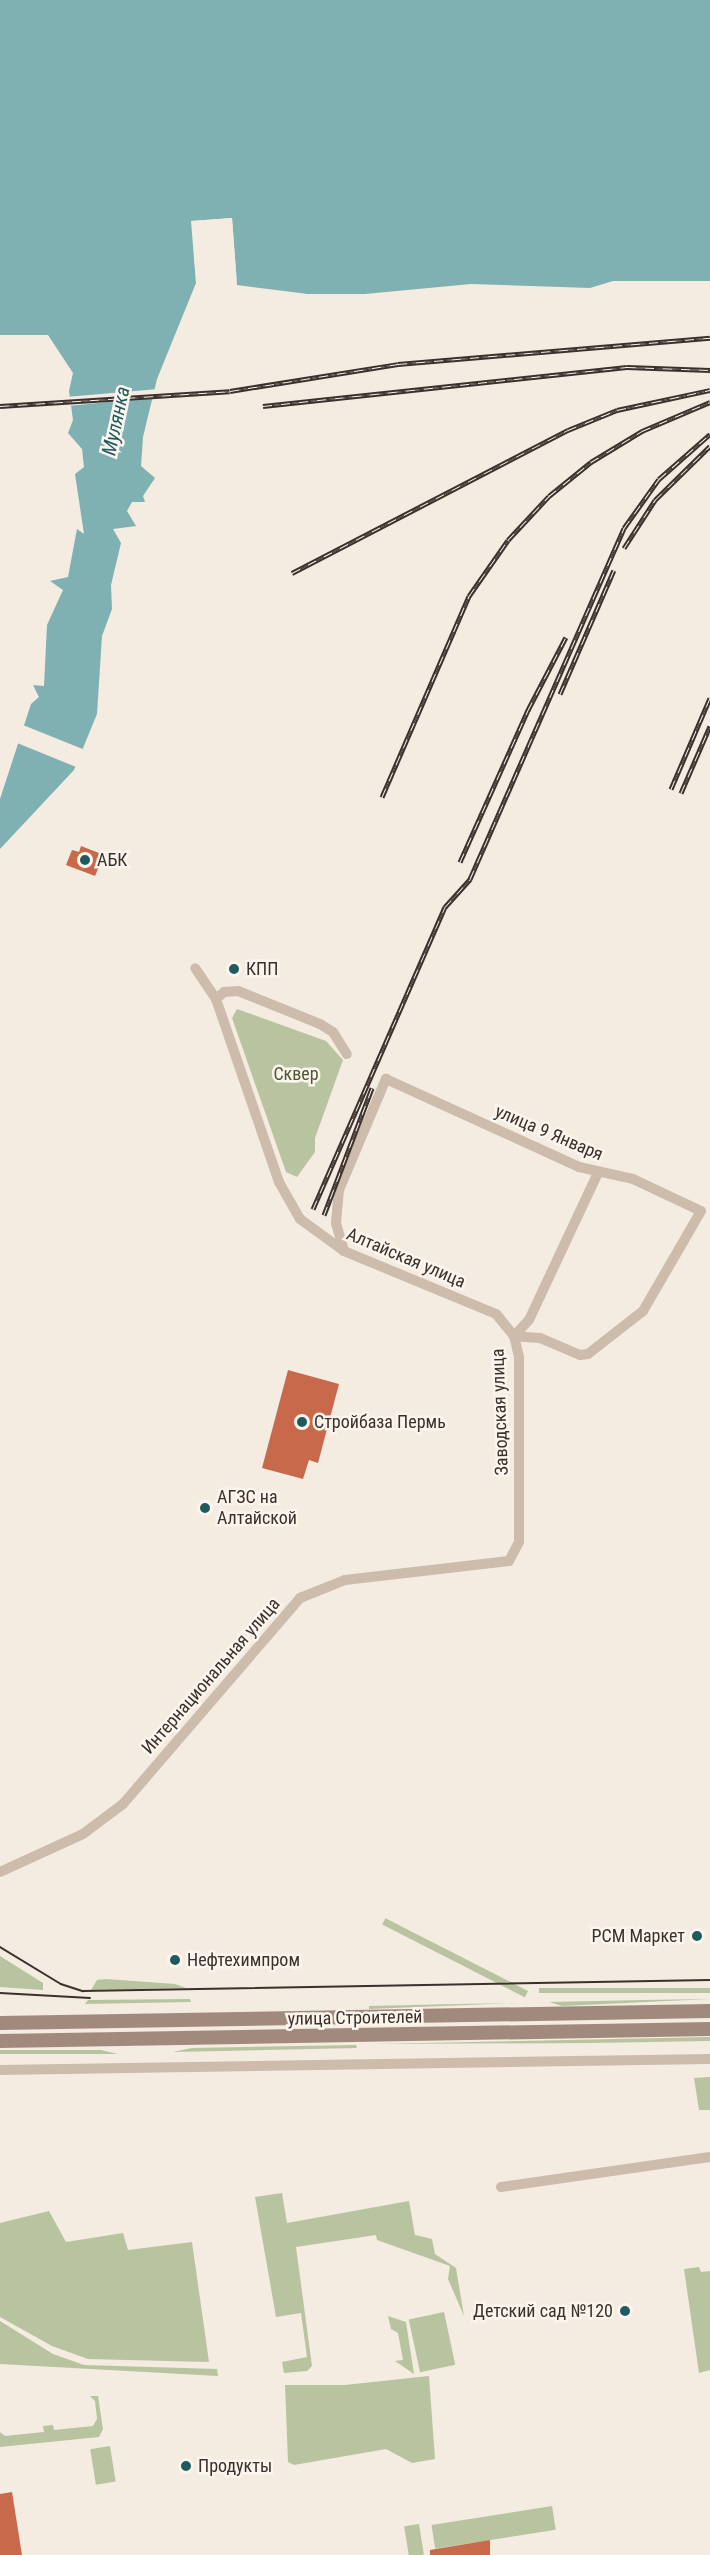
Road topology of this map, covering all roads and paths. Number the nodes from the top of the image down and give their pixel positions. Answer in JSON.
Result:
{"nodes":[{"id":1,"x":195,"y":968,"type":"dead end"},
{"id":2,"x":216,"y":999,"type":"junction"},
{"id":3,"x":347,"y":1054,"type":"dead end"},
{"id":4,"x":598,"y":1173,"type":"junction"},
{"id":5,"x":344,"y":1251,"type":"junction"},
{"id":6,"x":514,"y":1336,"type":"junction"},
{"id":7,"x":509,"y":1561,"type":"joint"},
{"id":8,"x":0,"y":1872,"type":"edge"},
{"id":9,"x":710,"y":2011,"type":"edge"},
{"id":10,"x":0,"y":2023,"type":"edge"},
{"id":11,"x":710,"y":2029,"type":"edge"},
{"id":12,"x":0,"y":2041,"type":"edge"},
{"id":13,"x":710,"y":2060,"type":"edge"},
{"id":14,"x":0,"y":2070,"type":"edge"},
{"id":15,"x":710,"y":2157,"type":"edge"},
{"id":16,"x":501,"y":2187,"type":"dead end"}],
"edges":[{"from":1,"to":2,"type":"street"},
{"from":2,"to":3,"type":"street"},
{"from":2,"to":5,"type":"street","name":"Алтайская улица"},
{"from":4,"to":5,"type":"street","name":"улица 9 Января"},
{"from":4,"to":6,"type":"street","name":"Заводская улица"},
{"from":4,"to":6,"type":"street","name":"улица 9 Января"},
{"from":5,"to":6,"type":"street","name":"Алтайская улица"},
{"from":6,"to":7,"type":"street","name":"Заводская улица"},
{"from":7,"to":8,"type":"street","name":"Интернациональная улица"},
{"from":9,"to":10,"type":"main road","name":"улица Строителей"},
{"from":11,"to":12,"type":"main road","name":"улица Строителей"},
{"from":13,"to":14,"type":"street"},
{"from":15,"to":16,"type":"street"}]}
